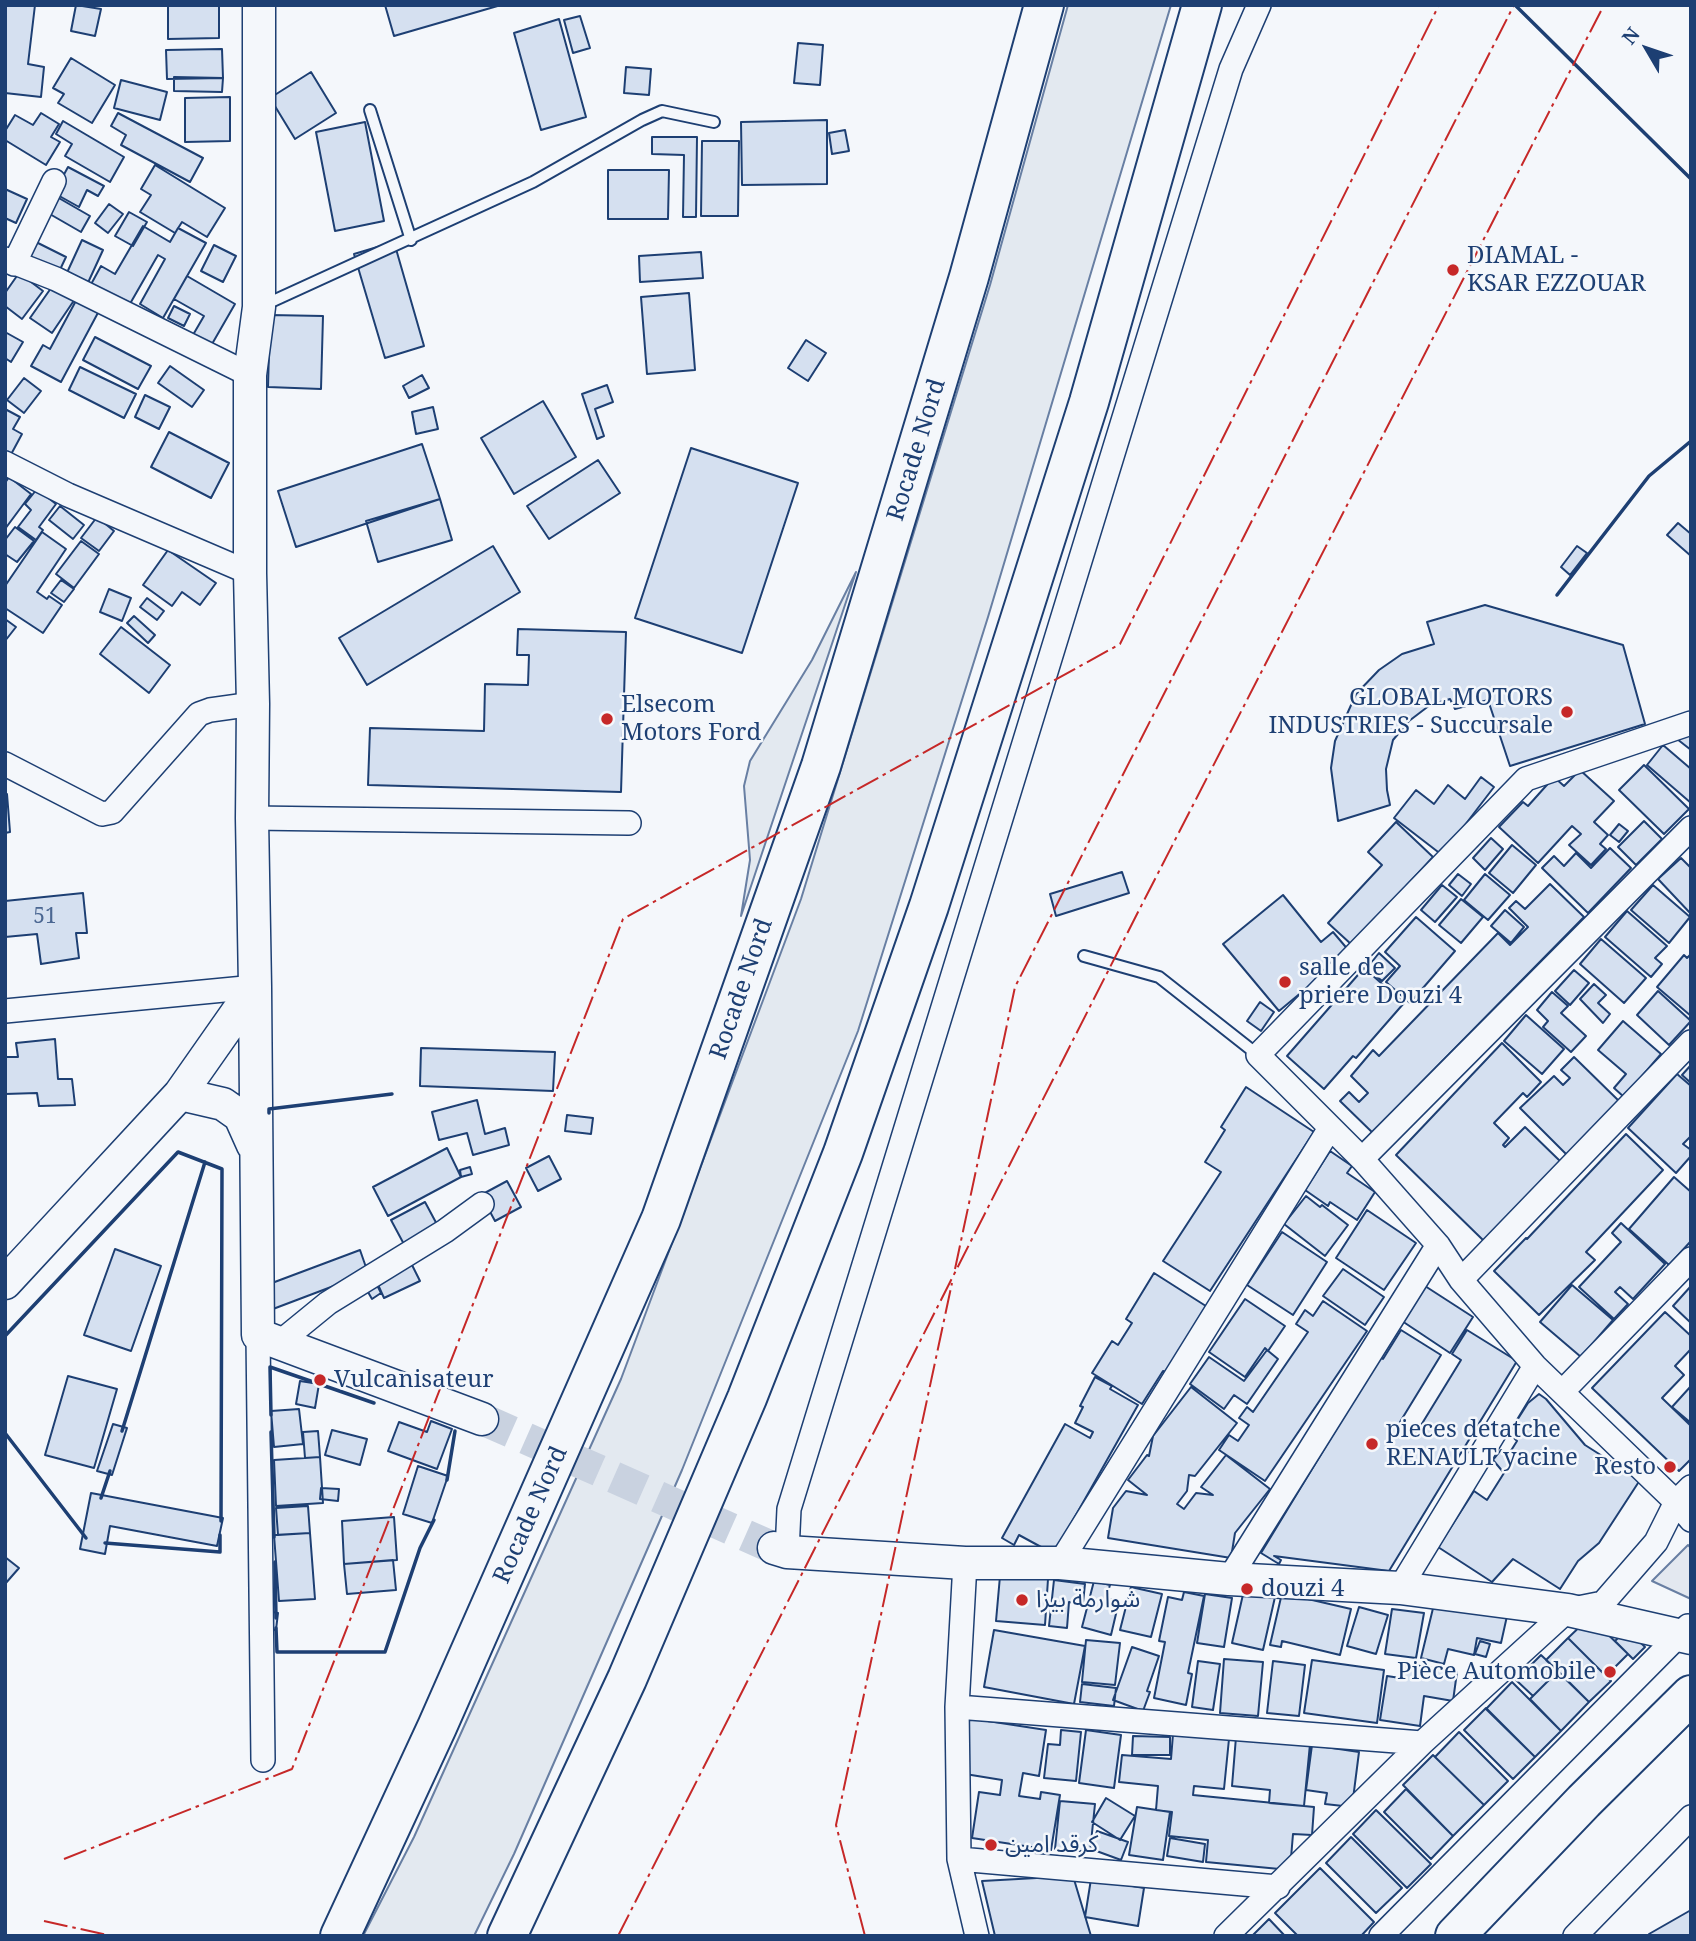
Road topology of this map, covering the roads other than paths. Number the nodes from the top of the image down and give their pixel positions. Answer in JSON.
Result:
{"nodes":[{"id":1,"x":259,"y":5,"type":"edge"},
{"id":2,"x":1044,"y":5,"type":"edge"},
{"id":3,"x":1259,"y":5,"type":"edge"},
{"id":4,"x":1201,"y":16,"type":"edge"},
{"id":5,"x":370,"y":110,"type":"dead end"},
{"id":6,"x":714,"y":122,"type":"dead end"},
{"id":7,"x":54,"y":181,"type":"dead end"},
{"id":8,"x":411,"y":240,"type":"junction"},
{"id":9,"x":9,"y":262,"type":"edge"},
{"id":10,"x":259,"y":307,"type":"junction"},
{"id":11,"x":250,"y":375,"type":"junction"},
{"id":12,"x":5,"y":463,"type":"edge"},
{"id":13,"x":250,"y":573,"type":"junction"},
{"id":14,"x":253,"y":704,"type":"junction"},
{"id":15,"x":1691,"y":723,"type":"edge"},
{"id":16,"x":5,"y":764,"type":"edge"},
{"id":17,"x":252,"y":817,"type":"junction"},
{"id":18,"x":629,"y":823,"type":"dead end"},
{"id":19,"x":1691,"y":828,"type":"edge"},
{"id":20,"x":1084,"y":956,"type":"dead end"},
{"id":21,"x":255,"y":987,"type":"junction"},
{"id":22,"x":5,"y":1011,"type":"edge"},
{"id":23,"x":1691,"y":1042,"type":"edge"},
{"id":24,"x":1258,"y":1055,"type":"junction"},
{"id":25,"x":180,"y":1094,"type":"junction"},
{"id":26,"x":1331,"y":1128,"type":"junction"},
{"id":27,"x":255,"y":1150,"type":"junction"},
{"id":28,"x":1362,"y":1159,"type":"junction"},
{"id":29,"x":482,"y":1204,"type":"dead end"},
{"id":30,"x":1438,"y":1245,"type":"junction"},
{"id":31,"x":1691,"y":1259,"type":"edge"},
{"id":32,"x":1461,"y":1280,"type":"junction"},
{"id":33,"x":5,"y":1283,"type":"edge"},
{"id":34,"x":269,"y":1339,"type":"junction"},
{"id":35,"x":1535,"y":1366,"type":"junction"},
{"id":36,"x":1563,"y":1391,"type":"junction"},
{"id":37,"x":482,"y":1419,"type":"tunnel mouth"},
{"id":38,"x":1683,"y":1495,"type":"edge"},
{"id":39,"x":1691,"y":1521,"type":"edge"},
{"id":40,"x":780,"y":1550,"type":"joint"},
{"id":41,"x":965,"y":1563,"type":"junction"},
{"id":42,"x":1060,"y":1563,"type":"junction"},
{"id":43,"x":1228,"y":1579,"type":"junction"},
{"id":44,"x":1400,"y":1588,"type":"junction"},
{"id":45,"x":1568,"y":1610,"type":"junction"},
{"id":46,"x":1687,"y":1632,"type":"edge"},
{"id":47,"x":1691,"y":1695,"type":"edge"},
{"id":48,"x":957,"y":1707,"type":"junction"},
{"id":49,"x":1691,"y":1729,"type":"edge"},
{"id":50,"x":1422,"y":1743,"type":"junction"},
{"id":51,"x":263,"y":1760,"type":"dead end"},
{"id":52,"x":1691,"y":1816,"type":"edge"},
{"id":53,"x":959,"y":1859,"type":"junction"},
{"id":54,"x":1278,"y":1887,"type":"junction"},
{"id":55,"x":1579,"y":1934,"type":"edge"},
{"id":56,"x":340,"y":1936,"type":"edge"},
{"id":57,"x":507,"y":1936,"type":"edge"},
{"id":58,"x":977,"y":1936,"type":"edge"},
{"id":59,"x":1226,"y":1936,"type":"edge"},
{"id":60,"x":1381,"y":1936,"type":"edge"},
{"id":61,"x":1455,"y":1936,"type":"edge"},
{"id":62,"x":1489,"y":1936,"type":"edge"}],
"edges":[{"from":1,"to":10,"type":"street"},
{"from":2,"to":56,"type":"highway","name":"Rocade Nord"},
{"from":3,"to":40,"type":"street"},
{"from":4,"to":57,"type":"highway"},
{"from":5,"to":8,"type":"lane"},
{"from":6,"to":8,"type":"lane"},
{"from":7,"to":9,"type":"street"},
{"from":8,"to":10,"type":"lane"},
{"from":9,"to":11,"type":"street"},
{"from":10,"to":11,"type":"street"},
{"from":11,"to":13,"type":"street"},
{"from":12,"to":13,"type":"street"},
{"from":13,"to":14,"type":"street"},
{"from":14,"to":16,"type":"street"},
{"from":14,"to":17,"type":"street"},
{"from":15,"to":24,"type":"street"},
{"from":17,"to":18,"type":"street"},
{"from":17,"to":21,"type":"street"},
{"from":19,"to":28,"type":"street"},
{"from":20,"to":24,"type":"lane"},
{"from":21,"to":22,"type":"street"},
{"from":21,"to":25,"type":"street"},
{"from":21,"to":27,"type":"street"},
{"from":23,"to":32,"type":"street"},
{"from":24,"to":26,"type":"street"},
{"from":25,"to":27,"type":"street"},
{"from":25,"to":33,"type":"street"},
{"from":26,"to":28,"type":"street"},
{"from":26,"to":42,"type":"street"},
{"from":27,"to":34,"type":"street"},
{"from":28,"to":30,"type":"street"},
{"from":29,"to":34,"type":"street"},
{"from":30,"to":32,"type":"street"},
{"from":30,"to":43,"type":"street"},
{"from":31,"to":36,"type":"street"},
{"from":32,"to":35,"type":"street"},
{"from":34,"to":37,"type":"street"},
{"from":34,"to":51,"type":"street"},
{"from":35,"to":36,"type":"street"},
{"from":35,"to":44,"type":"street"},
{"from":36,"to":38,"type":"street"},
{"from":38,"to":39,"type":"street"},
{"from":38,"to":45,"type":"street"},
{"from":40,"to":41,"type":"street"},
{"from":41,"to":42,"type":"street"},
{"from":41,"to":48,"type":"street"},
{"from":42,"to":43,"type":"street"},
{"from":43,"to":44,"type":"street"},
{"from":44,"to":45,"type":"street"},
{"from":45,"to":46,"type":"street"},
{"from":45,"to":50,"type":"street"},
{"from":46,"to":60,"type":"street"},
{"from":47,"to":61,"type":"highway"},
{"from":48,"to":50,"type":"street"},
{"from":48,"to":53,"type":"street"},
{"from":49,"to":62,"type":"highway"},
{"from":50,"to":54,"type":"street"},
{"from":52,"to":55,"type":"street"},
{"from":53,"to":54,"type":"street"},
{"from":53,"to":58,"type":"street"},
{"from":54,"to":59,"type":"street"}]}
